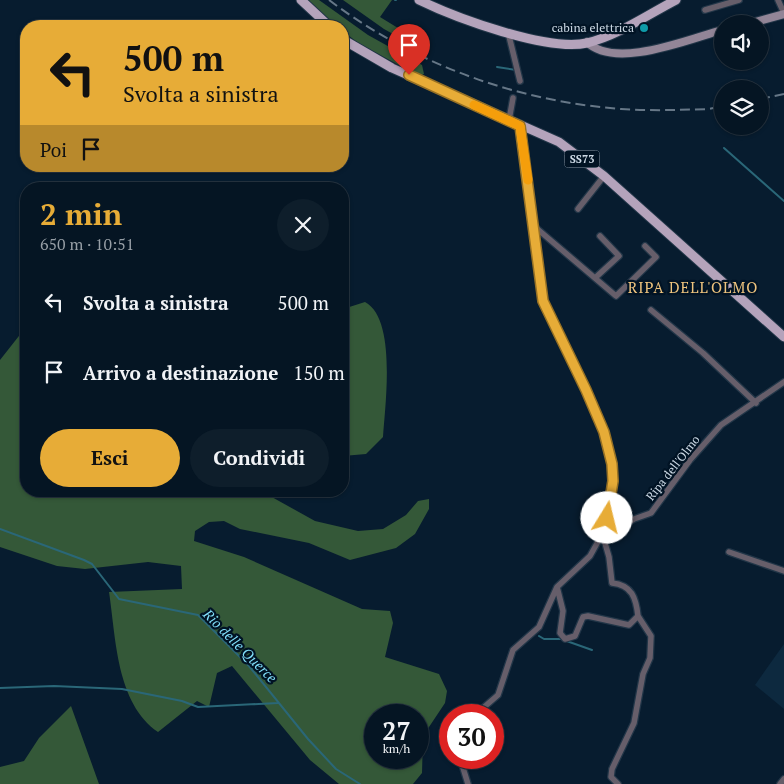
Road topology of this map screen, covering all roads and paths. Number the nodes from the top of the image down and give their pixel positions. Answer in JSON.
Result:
{"nodes":[{"id":1,"x":301,"y":0,"type":"edge"},
{"id":2,"x":420,"y":0,"type":"edge"},
{"id":3,"x":676,"y":0,"type":"edge"},
{"id":4,"x":739,"y":0,"type":"edge"},
{"id":5,"x":778,"y":0,"type":"edge"},
{"id":6,"x":705,"y":10,"type":"dead end"},
{"id":7,"x":784,"y":13,"type":"edge"},
{"id":8,"x":769,"y":18,"type":"edge"},
{"id":9,"x":323,"y":20,"type":"edge"},
{"id":10,"x":508,"y":32,"type":"junction"},
{"id":11,"x":714,"y":32,"type":"edge"},
{"id":12,"x":349,"y":42,"type":"edge"},
{"id":13,"x":587,"y":42,"type":"junction"},
{"id":14,"x":520,"y":81,"type":"dead end"},
{"id":15,"x":513,"y":98,"type":"dead end"},
{"id":16,"x":509,"y":120,"type":"junction"},
{"id":17,"x":520,"y":126,"type":"junction"},
{"id":18,"x":604,"y":176,"type":"junction"},
{"id":19,"x":578,"y":209,"type":"dead end"},
{"id":20,"x":535,"y":227,"type":"junction"},
{"id":21,"x":600,"y":236,"type":"dead end"},
{"id":22,"x":645,"y":246,"type":"dead end"},
{"id":23,"x":595,"y":278,"type":"junction"},
{"id":24,"x":651,"y":310,"type":"dead end"},
{"id":25,"x":784,"y":336,"type":"edge"},
{"id":26,"x":783,"y":385,"type":"edge"},
{"id":27,"x":756,"y":403,"type":"junction"},
{"id":28,"x":601,"y":537,"type":"junction"},
{"id":29,"x":729,"y":552,"type":"dead end"},
{"id":30,"x":784,"y":571,"type":"edge"},
{"id":31,"x":557,"y":587,"type":"junction"},
{"id":32,"x":638,"y":616,"type":"junction"},
{"id":33,"x":488,"y":704,"type":"edge"},
{"id":34,"x":463,"y":769,"type":"edge"},
{"id":35,"x":784,"y":779,"type":"edge"},
{"id":36,"x":468,"y":784,"type":"edge"},
{"id":37,"x":618,"y":784,"type":"edge"},
{"id":38,"x":780,"y":784,"type":"edge"}],
"edges":[{"from":1,"to":9,"type":"main road"},
{"from":2,"to":10,"type":"main road"},
{"from":3,"to":13,"type":"main road"},
{"from":4,"to":6,"type":"street"},
{"from":5,"to":7,"type":"street"},
{"from":7,"to":8,"type":"street"},
{"from":10,"to":13,"type":"main road"},
{"from":10,"to":14,"type":"street"},
{"from":11,"to":13,"type":"street"},
{"from":12,"to":16,"type":"main road","number":"SS73"},
{"from":15,"to":16,"type":"street"},
{"from":16,"to":17,"type":"main road","number":"SS73"},
{"from":17,"to":18,"type":"main road","number":"SS73"},
{"from":17,"to":20,"type":"street"},
{"from":18,"to":19,"type":"street"},
{"from":18,"to":25,"type":"main road","number":"SS73"},
{"from":20,"to":23,"type":"street"},
{"from":20,"to":28,"type":"street"},
{"from":21,"to":23,"type":"street"},
{"from":22,"to":23,"type":"street"},
{"from":24,"to":27,"type":"street"},
{"from":26,"to":27,"type":"street","name":"Ripa dell'Olmo"},
{"from":27,"to":28,"type":"street","name":"Ripa dell'Olmo"},
{"from":28,"to":31,"type":"street"},
{"from":28,"to":32,"type":"street"},
{"from":29,"to":30,"type":"street"},
{"from":31,"to":32,"type":"street"},
{"from":31,"to":33,"type":"street"},
{"from":32,"to":37,"type":"street"},
{"from":34,"to":36,"type":"street"},
{"from":35,"to":38,"type":"street"}]}
